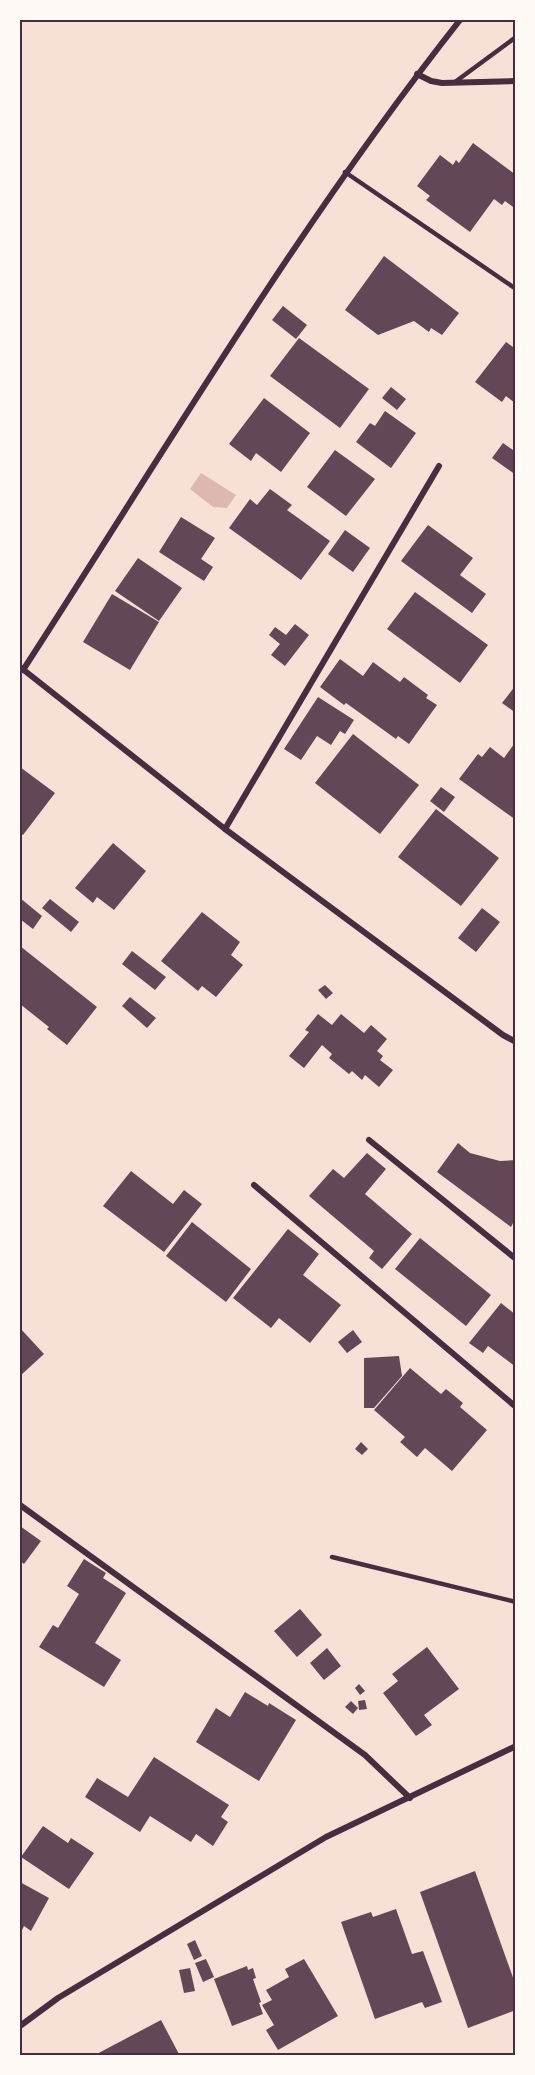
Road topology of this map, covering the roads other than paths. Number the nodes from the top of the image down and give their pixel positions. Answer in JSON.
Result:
{"nodes":[{"id":1,"x":460,"y":20,"type":"edge"},
{"id":2,"x":516,"y":37,"type":"edge"},
{"id":3,"x":417,"y":74,"type":"junction"},
{"id":4,"x":516,"y":81,"type":"edge"},
{"id":5,"x":453,"y":84,"type":"junction"},
{"id":6,"x":345,"y":172,"type":"junction"},
{"id":7,"x":516,"y":289,"type":"edge"},
{"id":8,"x":439,"y":466,"type":"dead end"},
{"id":9,"x":21,"y":668,"type":"edge"},
{"id":10,"x":225,"y":829,"type":"junction"},
{"id":11,"x":516,"y":1042,"type":"edge"},
{"id":12,"x":369,"y":1140,"type":"dead end"},
{"id":13,"x":254,"y":1185,"type":"dead end"},
{"id":14,"x":516,"y":1259,"type":"edge"},
{"id":15,"x":516,"y":1407,"type":"edge"},
{"id":16,"x":20,"y":1505,"type":"edge"},
{"id":17,"x":332,"y":1557,"type":"dead end"},
{"id":18,"x":516,"y":1602,"type":"edge"},
{"id":19,"x":516,"y":1746,"type":"edge"},
{"id":20,"x":410,"y":1798,"type":"junction"},
{"id":21,"x":20,"y":2026,"type":"edge"}],
"edges":[{"from":1,"to":3,"type":"street"},
{"from":2,"to":5,"type":"lane"},
{"from":3,"to":5,"type":"street"},
{"from":3,"to":6,"type":"street"},
{"from":4,"to":5,"type":"street"},
{"from":6,"to":7,"type":"lane"},
{"from":6,"to":9,"type":"street"},
{"from":8,"to":10,"type":"street"},
{"from":9,"to":10,"type":"street"},
{"from":10,"to":11,"type":"street"},
{"from":12,"to":14,"type":"street"},
{"from":13,"to":15,"type":"street"},
{"from":16,"to":20,"type":"street"},
{"from":17,"to":18,"type":"lane"},
{"from":19,"to":20,"type":"street"},
{"from":20,"to":21,"type":"street"}]}
